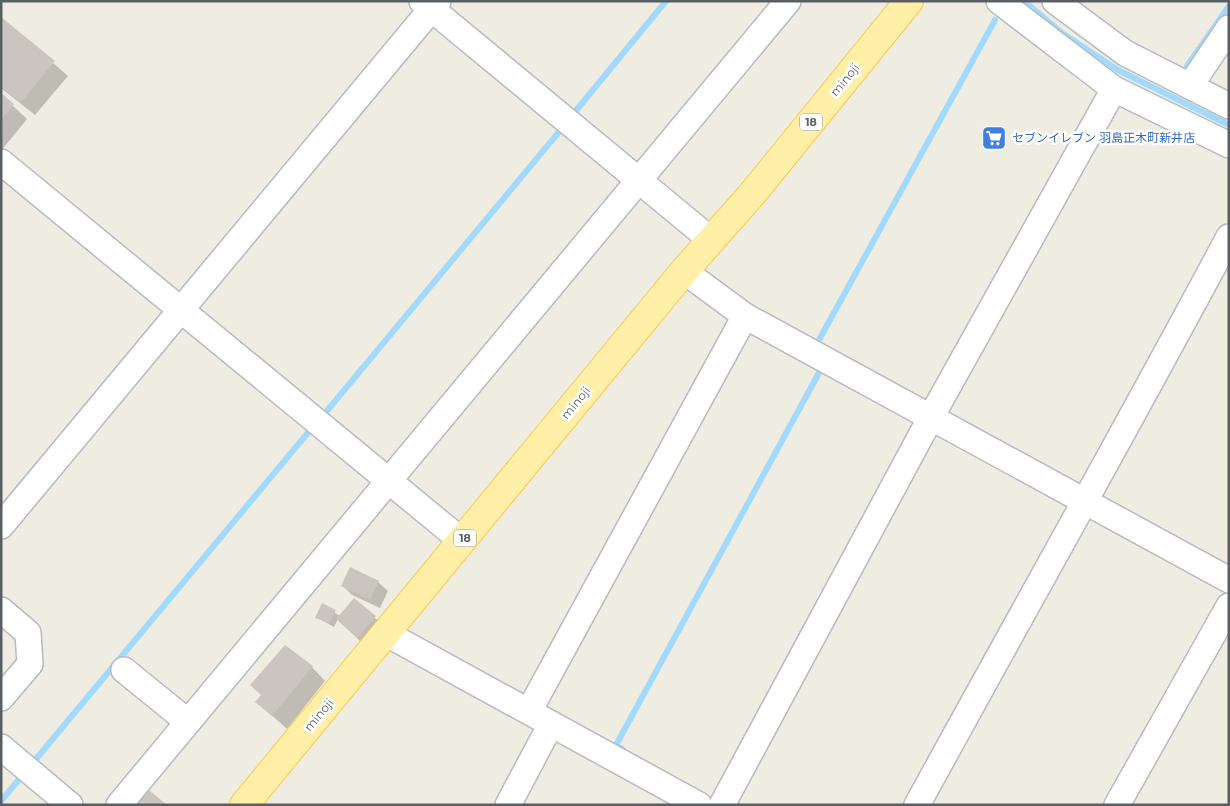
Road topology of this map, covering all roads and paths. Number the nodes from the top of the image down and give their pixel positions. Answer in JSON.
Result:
{"nodes":[{"id":1,"x":788,"y":1,"type":"edge"},
{"id":2,"x":909,"y":1,"type":"edge"},
{"id":3,"x":998,"y":1,"type":"edge"},
{"id":4,"x":1055,"y":1,"type":"edge"},
{"id":5,"x":431,"y":4,"type":"edge"},
{"id":6,"x":1229,"y":28,"type":"edge"},
{"id":7,"x":1190,"y":86,"type":"junction"},
{"id":8,"x":1114,"y":89,"type":"junction"},
{"id":9,"x":1229,"y":106,"type":"edge"},
{"id":10,"x":1229,"y":145,"type":"edge"},
{"id":11,"x":1,"y":162,"type":"edge"},
{"id":12,"x":638,"y":180,"type":"junction"},
{"id":13,"x":1229,"y":237,"type":"edge"},
{"id":14,"x":711,"y":240,"type":"junction"},
{"id":15,"x":684,"y":271,"type":"junction"},
{"id":16,"x":183,"y":310,"type":"junction"},
{"id":17,"x":745,"y":316,"type":"junction"},
{"id":18,"x":931,"y":417,"type":"junction"},
{"id":19,"x":389,"y":481,"type":"junction"},
{"id":20,"x":1084,"y":501,"type":"junction"},
{"id":21,"x":1,"y":526,"type":"edge"},
{"id":22,"x":462,"y":541,"type":"junction"},
{"id":23,"x":1229,"y":580,"type":"edge"},
{"id":24,"x":1229,"y":606,"type":"edge"},
{"id":25,"x":1,"y":610,"type":"edge"},
{"id":26,"x":387,"y":634,"type":"junction"},
{"id":27,"x":124,"y":670,"type":"dead end"},
{"id":28,"x":1,"y":698,"type":"edge"},
{"id":29,"x":528,"y":711,"type":"junction"},
{"id":30,"x":188,"y":722,"type":"junction"},
{"id":31,"x":551,"y":724,"type":"junction"},
{"id":32,"x":1,"y":747,"type":"edge"},
{"id":33,"x":70,"y":805,"type":"edge"},
{"id":34,"x":119,"y":805,"type":"edge"},
{"id":35,"x":244,"y":805,"type":"edge"},
{"id":36,"x":508,"y":805,"type":"edge"},
{"id":37,"x":699,"y":805,"type":"edge"},
{"id":38,"x":722,"y":805,"type":"edge"},
{"id":39,"x":917,"y":805,"type":"edge"},
{"id":40,"x":1117,"y":805,"type":"edge"}],
"edges":[{"from":1,"to":12,"type":"street"},
{"from":2,"to":14,"type":"main road","name":"minoji","number":"18"},
{"from":3,"to":8,"type":"street"},
{"from":4,"to":7,"type":"street"},
{"from":5,"to":12,"type":"street"},
{"from":5,"to":16,"type":"street"},
{"from":6,"to":7,"type":"street"},
{"from":7,"to":9,"type":"street"},
{"from":8,"to":10,"type":"street"},
{"from":8,"to":18,"type":"street"},
{"from":11,"to":16,"type":"street"},
{"from":12,"to":14,"type":"street"},
{"from":12,"to":19,"type":"street"},
{"from":13,"to":20,"type":"street"},
{"from":14,"to":15,"type":"main road","name":"minoji","number":"18"},
{"from":15,"to":17,"type":"street"},
{"from":15,"to":22,"type":"main road","name":"minoji","number":"18"},
{"from":16,"to":19,"type":"street"},
{"from":16,"to":21,"type":"street"},
{"from":17,"to":18,"type":"street"},
{"from":17,"to":29,"type":"street"},
{"from":18,"to":20,"type":"street"},
{"from":18,"to":38,"type":"street"},
{"from":19,"to":22,"type":"street"},
{"from":19,"to":30,"type":"street"},
{"from":20,"to":23,"type":"street"},
{"from":20,"to":39,"type":"street"},
{"from":22,"to":26,"type":"main road","name":"minoji","number":"18"},
{"from":24,"to":40,"type":"street"},
{"from":25,"to":28,"type":"street"},
{"from":26,"to":29,"type":"street"},
{"from":26,"to":35,"type":"main road","name":"minoji","number":"18"},
{"from":27,"to":30,"type":"street"},
{"from":29,"to":31,"type":"street"},
{"from":30,"to":34,"type":"street"},
{"from":31,"to":36,"type":"street"},
{"from":31,"to":37,"type":"street"},
{"from":32,"to":33,"type":"street"}]}
